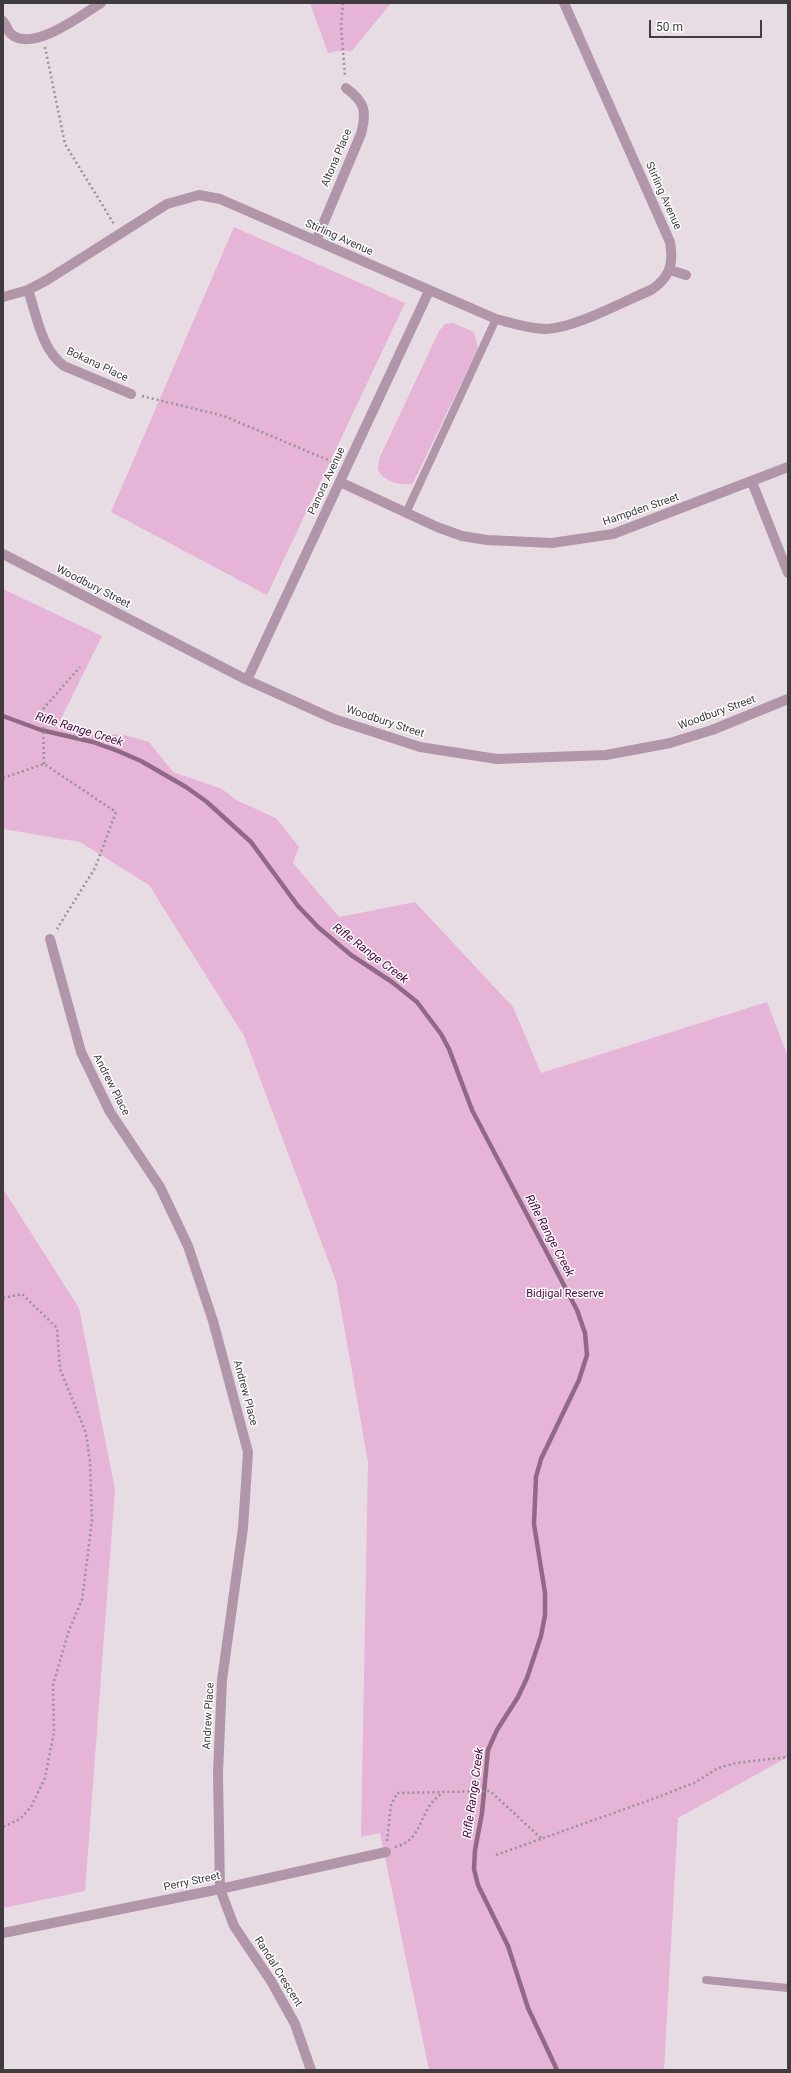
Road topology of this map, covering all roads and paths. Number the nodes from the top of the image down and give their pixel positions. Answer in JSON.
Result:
{"nodes":[{"id":1,"x":101,"y":3,"type":"edge"},
{"id":2,"x":342,"y":3,"type":"edge"},
{"id":3,"x":564,"y":3,"type":"edge"},
{"id":4,"x":3,"y":21,"type":"edge"},
{"id":5,"x":43,"y":37,"type":"junction"},
{"id":6,"x":346,"y":88,"type":"joint"},
{"id":7,"x":120,"y":233,"type":"junction"},
{"id":8,"x":316,"y":241,"type":"junction"},
{"id":9,"x":670,"y":270,"type":"junction"},
{"id":10,"x":686,"y":275,"type":"dead end"},
{"id":11,"x":28,"y":290,"type":"junction"},
{"id":12,"x":429,"y":291,"type":"junction"},
{"id":13,"x":3,"y":297,"type":"edge"},
{"id":14,"x":496,"y":319,"type":"junction"},
{"id":15,"x":130,"y":394,"type":"joint"},
{"id":16,"x":788,"y":467,"type":"edge"},
{"id":17,"x":346,"y":468,"type":"junction"},
{"id":18,"x":340,"y":482,"type":"junction"},
{"id":19,"x":752,"y":482,"type":"junction"},
{"id":20,"x":406,"y":513,"type":"junction"},
{"id":21,"x":3,"y":554,"type":"edge"},
{"id":22,"x":788,"y":573,"type":"edge"},
{"id":23,"x":80,"y":666,"type":"dead end"},
{"id":24,"x":247,"y":680,"type":"junction"},
{"id":25,"x":788,"y":699,"type":"edge"},
{"id":26,"x":44,"y":764,"type":"junction"},
{"id":27,"x":3,"y":778,"type":"edge"},
{"id":28,"x":50,"y":939,"type":"joint"},
{"id":29,"x":3,"y":1298,"type":"edge"},
{"id":30,"x":788,"y":1757,"type":"edge"},
{"id":31,"x":445,"y":1792,"type":"junction"},
{"id":32,"x":3,"y":1827,"type":"edge"},
{"id":33,"x":542,"y":1839,"type":"junction"},
{"id":34,"x":386,"y":1852,"type":"junction"},
{"id":35,"x":496,"y":1855,"type":"dead end"},
{"id":36,"x":220,"y":1889,"type":"junction"},
{"id":37,"x":3,"y":1933,"type":"edge"},
{"id":38,"x":706,"y":1980,"type":"dead end"},
{"id":39,"x":788,"y":1988,"type":"edge"},
{"id":40,"x":311,"y":2070,"type":"edge"}],
"edges":[{"from":1,"to":5,"type":"street"},
{"from":2,"to":6,"type":"path"},
{"from":3,"to":9,"type":"street","name":"Stirling Avenue"},
{"from":4,"to":5,"type":"street"},
{"from":5,"to":7,"type":"path"},
{"from":6,"to":8,"type":"street","name":"Altona Place"},
{"from":7,"to":8,"type":"street","name":"Stirling Avenue"},
{"from":7,"to":11,"type":"street","name":"Stirling Avenue"},
{"from":8,"to":12,"type":"street","name":"Stirling Avenue"},
{"from":9,"to":10,"type":"street"},
{"from":9,"to":14,"type":"street","name":"Stirling Avenue"},
{"from":11,"to":13,"type":"street","name":"Stirling Avenue"},
{"from":11,"to":15,"type":"street","name":"Bokana Place"},
{"from":12,"to":14,"type":"street","name":"Stirling Avenue"},
{"from":12,"to":17,"type":"street","name":"Panora Avenue"},
{"from":14,"to":20,"type":"lane"},
{"from":15,"to":17,"type":"path"},
{"from":16,"to":19,"type":"street","name":"Hampden Street"},
{"from":17,"to":18,"type":"street","name":"Panora Avenue"},
{"from":18,"to":20,"type":"street","name":"Hampden Street"},
{"from":18,"to":24,"type":"street","name":"Panora Avenue"},
{"from":19,"to":20,"type":"street","name":"Hampden Street"},
{"from":19,"to":22,"type":"street"},
{"from":21,"to":24,"type":"street","name":"Woodbury Street"},
{"from":23,"to":26,"type":"path"},
{"from":24,"to":25,"type":"street","name":"Woodbury Street"},
{"from":26,"to":27,"type":"path"},
{"from":26,"to":28,"type":"path"},
{"from":28,"to":36,"type":"street","name":"Andrew Place"},
{"from":29,"to":32,"type":"path"},
{"from":30,"to":33,"type":"path"},
{"from":31,"to":33,"type":"path"},
{"from":31,"to":34,"type":"path"},
{"from":31,"to":34,"type":"path"},
{"from":33,"to":35,"type":"path"},
{"from":34,"to":36,"type":"street","name":"Perry Street"},
{"from":36,"to":37,"type":"street","name":"Perry Street"},
{"from":36,"to":40,"type":"street","name":"Randal Crescent"},
{"from":38,"to":39,"type":"lane"}]}
